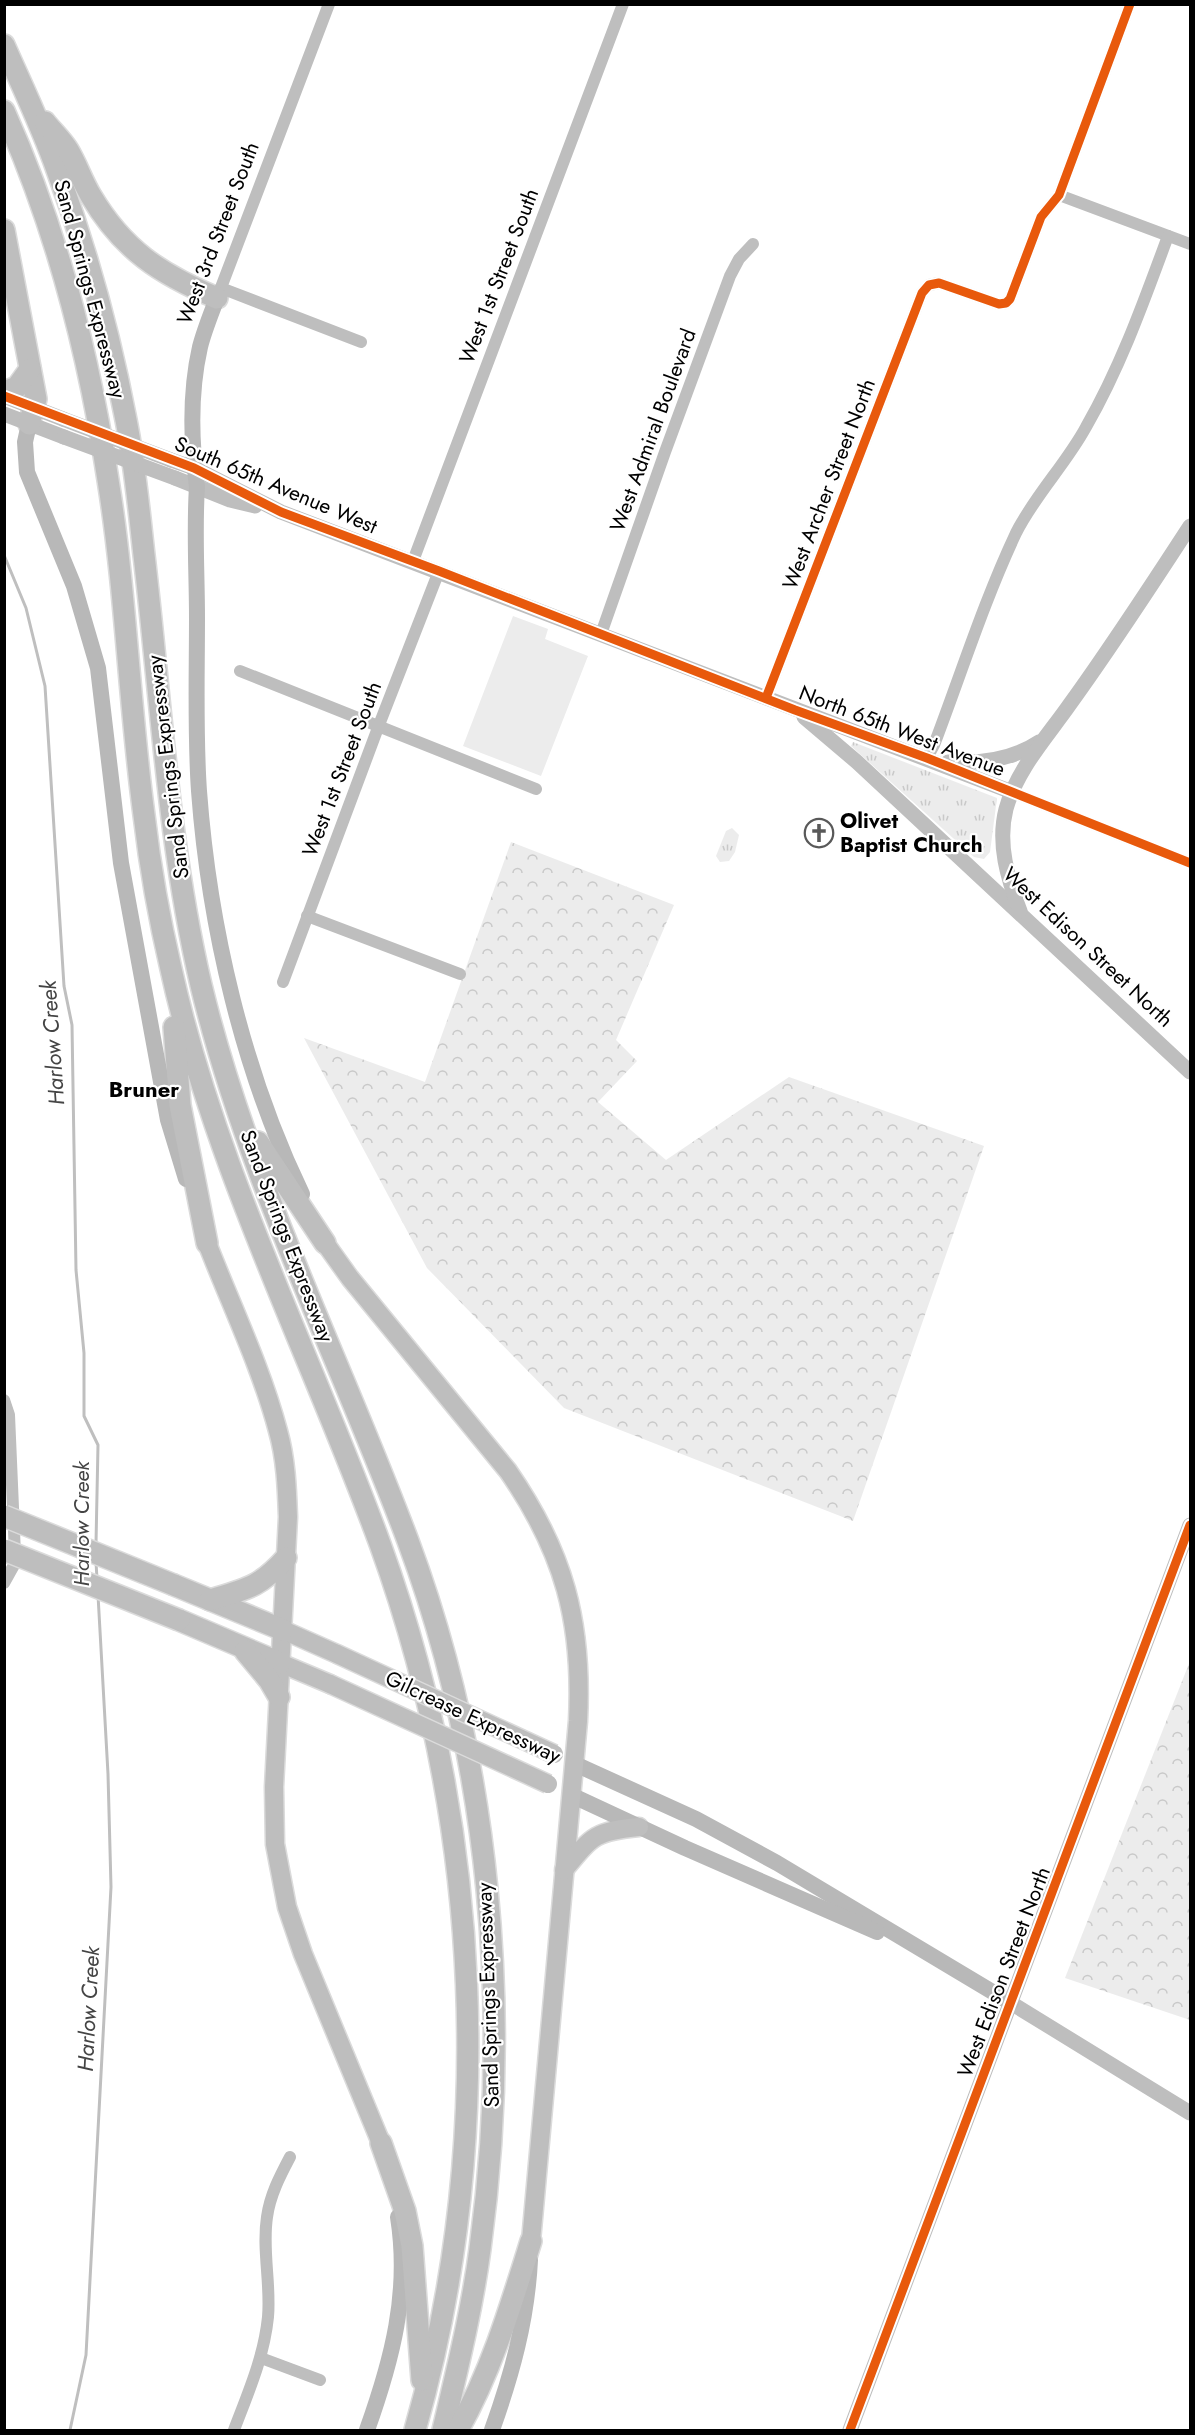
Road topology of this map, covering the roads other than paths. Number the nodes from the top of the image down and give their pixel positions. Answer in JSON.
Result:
{"nodes":[{"id":1,"x":328,"y":4,"type":"edge"},
{"id":2,"x":622,"y":4,"type":"edge"},
{"id":3,"x":1130,"y":4,"type":"edge"},
{"id":4,"x":4,"y":45,"type":"edge"},
{"id":5,"x":30,"y":103,"type":"junction"},
{"id":6,"x":4,"y":111,"type":"edge"},
{"id":7,"x":1059,"y":195,"type":"junction"},
{"id":8,"x":4,"y":230,"type":"edge"},
{"id":9,"x":1168,"y":236,"type":"junction"},
{"id":10,"x":753,"y":244,"type":"dead end"},
{"id":11,"x":1191,"y":244,"type":"edge"},
{"id":12,"x":219,"y":293,"type":"junction"},
{"id":13,"x":361,"y":342,"type":"dead end"},
{"id":14,"x":30,"y":369,"type":"junction"},
{"id":15,"x":4,"y":394,"type":"edge"},
{"id":16,"x":4,"y":414,"type":"edge"},
{"id":17,"x":32,"y":416,"type":"junction"},
{"id":18,"x":194,"y":468,"type":"junction"},
{"id":19,"x":197,"y":487,"type":"junction"},
{"id":20,"x":281,"y":512,"type":"junction"},
{"id":21,"x":1191,"y":526,"type":"edge"},
{"id":22,"x":413,"y":561,"type":"junction"},
{"id":23,"x":439,"y":571,"type":"junction"},
{"id":24,"x":601,"y":634,"type":"junction"},
{"id":25,"x":240,"y":670,"type":"dead end"},
{"id":26,"x":766,"y":698,"type":"junction"},
{"id":27,"x":795,"y":710,"type":"junction"},
{"id":28,"x":379,"y":725,"type":"junction"},
{"id":29,"x":1044,"y":738,"type":"junction"},
{"id":30,"x":927,"y":758,"type":"junction"},
{"id":31,"x":536,"y":789,"type":"dead end"},
{"id":32,"x":1012,"y":792,"type":"junction"},
{"id":33,"x":1191,"y":863,"type":"edge"},
{"id":34,"x":1021,"y":914,"type":"junction"},
{"id":35,"x":307,"y":916,"type":"junction"},
{"id":36,"x":170,"y":964,"type":"junction"},
{"id":37,"x":460,"y":974,"type":"dead end"},
{"id":38,"x":283,"y":982,"type":"dead end"},
{"id":39,"x":1191,"y":1072,"type":"edge"},
{"id":40,"x":239,"y":1114,"type":"junction"},
{"id":41,"x":325,"y":1242,"type":"junction"},
{"id":42,"x":207,"y":1243,"type":"junction"},
{"id":43,"x":4,"y":1400,"type":"edge"},
{"id":44,"x":4,"y":1516,"type":"edge"},
{"id":45,"x":1191,"y":1525,"type":"edge"},
{"id":46,"x":4,"y":1550,"type":"edge"},
{"id":47,"x":286,"y":1558,"type":"junction"},
{"id":48,"x":4,"y":1583,"type":"edge"},
{"id":49,"x":210,"y":1600,"type":"junction"},
{"id":50,"x":283,"y":1630,"type":"junction"},
{"id":51,"x":241,"y":1646,"type":"junction"},
{"id":52,"x":280,"y":1663,"type":"junction"},
{"id":53,"x":279,"y":1697,"type":"junction"},
{"id":54,"x":575,"y":1764,"type":"junction"},
{"id":55,"x":571,"y":1795,"type":"junction"},
{"id":56,"x":639,"y":1827,"type":"junction"},
{"id":57,"x":564,"y":1870,"type":"junction"},
{"id":58,"x":924,"y":1953,"type":"junction"},
{"id":59,"x":1011,"y":2003,"type":"junction"},
{"id":60,"x":1191,"y":2113,"type":"edge"},
{"id":61,"x":381,"y":2144,"type":"junction"},
{"id":62,"x":290,"y":2157,"type":"dead end"},
{"id":63,"x":531,"y":2241,"type":"junction"},
{"id":64,"x":261,"y":2358,"type":"junction"},
{"id":65,"x":320,"y":2380,"type":"dead end"},
{"id":66,"x":423,"y":2399,"type":"junction"},
{"id":67,"x":234,"y":2430,"type":"edge"},
{"id":68,"x":367,"y":2430,"type":"edge"},
{"id":69,"x":415,"y":2430,"type":"edge"},
{"id":70,"x":443,"y":2430,"type":"edge"},
{"id":71,"x":458,"y":2430,"type":"edge"},
{"id":72,"x":492,"y":2430,"type":"edge"},
{"id":73,"x":850,"y":2430,"type":"edge"}],
"edges":[{"from":1,"to":12,"type":"street","name":"West 3rd Street South"},
{"from":2,"to":22,"type":"street","name":"West 1st Street South"},
{"from":3,"to":7,"type":"street"},
{"from":4,"to":5,"type":"highway","name":"Sand Springs Expressway"},
{"from":5,"to":12,"type":"highway"},
{"from":5,"to":40,"type":"highway","name":"Sand Springs Expressway"},
{"from":6,"to":36,"type":"highway","name":"Sand Springs Expressway"},
{"from":7,"to":9,"type":"street"},
{"from":7,"to":26,"type":"street","name":"West Archer Street North"},
{"from":8,"to":14,"type":"highway"},
{"from":9,"to":11,"type":"street"},
{"from":9,"to":30,"type":"street"},
{"from":10,"to":24,"type":"street","name":"West Admiral Boulevard"},
{"from":12,"to":13,"type":"street"},
{"from":12,"to":18,"type":"main road","name":"West 3rd Street South"},
{"from":14,"to":15,"type":"highway"},
{"from":14,"to":17,"type":"highway"},
{"from":15,"to":17,"type":"street","name":"South 65th Avenue West"},
{"from":16,"to":17,"type":"street","name":"South 65th Avenue West"},
{"from":17,"to":18,"type":"street","name":"South 65th Avenue West","bridge":true},
{"from":17,"to":19,"type":"street","name":"South 65th Avenue West","bridge":true},
{"from":17,"to":42,"type":"main road"},
{"from":18,"to":19,"type":"main road","name":"West 3rd Street South"},
{"from":18,"to":20,"type":"street","name":"South 65th Avenue West"},
{"from":19,"to":20,"type":"street","name":"South 65th Avenue West"},
{"from":19,"to":41,"type":"main road","name":"West 3rd Street South"},
{"from":20,"to":22,"type":"street","name":"South 65th Avenue West"},
{"from":21,"to":29,"type":"street"},
{"from":22,"to":23,"type":"street","name":"South 65th Avenue West"},
{"from":23,"to":24,"type":"street","name":"South 65th Avenue West"},
{"from":23,"to":28,"type":"street","name":"West 1st Street South"},
{"from":24,"to":26,"type":"street","name":"North 65th West Avenue"},
{"from":25,"to":28,"type":"street"},
{"from":26,"to":27,"type":"street","name":"North 65th West Avenue"},
{"from":27,"to":30,"type":"street","name":"North 65th West Avenue"},
{"from":27,"to":34,"type":"street","name":"West Edison Street North"},
{"from":28,"to":31,"type":"street"},
{"from":28,"to":35,"type":"street","name":"West 1st Street South"},
{"from":29,"to":30,"type":"street"},
{"from":29,"to":32,"type":"street"},
{"from":30,"to":32,"type":"street","name":"North 65th West Avenue"},
{"from":32,"to":33,"type":"street","name":"North 65th West Avenue"},
{"from":32,"to":34,"type":"street"},
{"from":34,"to":39,"type":"street","name":"West Edison Street North"},
{"from":35,"to":37,"type":"street"},
{"from":35,"to":38,"type":"street","name":"West 1st Street South"},
{"from":36,"to":42,"type":"highway"},
{"from":36,"to":66,"type":"highway","name":"Sand Springs Expressway"},
{"from":40,"to":41,"type":"highway"},
{"from":40,"to":70,"type":"highway","name":"Sand Springs Expressway"},
{"from":41,"to":54,"type":"main road"},
{"from":42,"to":47,"type":"main road"},
{"from":43,"to":48,"type":"street"},
{"from":44,"to":49,"type":"highway","name":"Gilcrease Expressway","bridge":true},
{"from":45,"to":59,"type":"street","name":"West Edison Street North"},
{"from":46,"to":51,"type":"highway","name":"Gilcrease Expressway","bridge":true},
{"from":47,"to":49,"type":"highway"},
{"from":47,"to":50,"type":"main road"},
{"from":49,"to":50,"type":"highway","name":"Gilcrease Expressway"},
{"from":50,"to":52,"type":"main road"},
{"from":50,"to":54,"type":"main road","name":"Gilcrease Expressway","bridge":true},
{"from":51,"to":52,"type":"highway","name":"Gilcrease Expressway"},
{"from":51,"to":53,"type":"highway"},
{"from":52,"to":53,"type":"main road"},
{"from":52,"to":55,"type":"main road","name":"Gilcrease Expressway","bridge":true},
{"from":53,"to":61,"type":"main road"},
{"from":54,"to":55,"type":"main road"},
{"from":54,"to":58,"type":"main road","name":"Gilcrease Expressway"},
{"from":55,"to":56,"type":"main road","name":"Gilcrease Expressway"},
{"from":55,"to":57,"type":"main road"},
{"from":56,"to":57,"type":"main road"},
{"from":56,"to":58,"type":"main road","name":"Gilcrease Expressway"},
{"from":57,"to":63,"type":"main road"},
{"from":58,"to":59,"type":"main road","name":"Gilcrease Expressway"},
{"from":59,"to":60,"type":"street"},
{"from":59,"to":73,"type":"street","name":"West Edison Street North"},
{"from":61,"to":66,"type":"highway"},
{"from":61,"to":68,"type":"main road"},
{"from":62,"to":64,"type":"street"},
{"from":63,"to":71,"type":"highway"},
{"from":63,"to":72,"type":"main road"},
{"from":64,"to":65,"type":"street"},
{"from":64,"to":67,"type":"street"},
{"from":66,"to":69,"type":"highway","name":"Sand Springs Expressway"}]}
